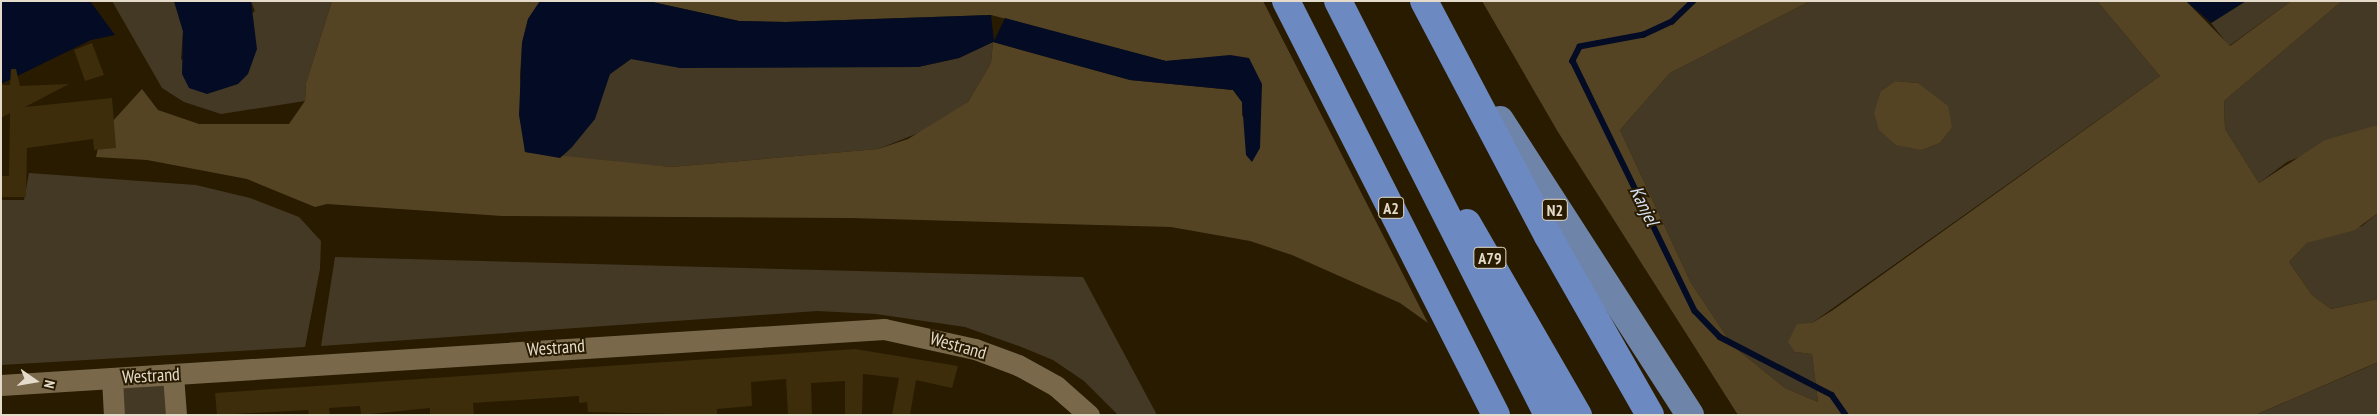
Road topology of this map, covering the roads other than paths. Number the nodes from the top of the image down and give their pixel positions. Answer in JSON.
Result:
{"nodes":[{"id":1,"x":1286,"y":1,"type":"edge"},
{"id":2,"x":1338,"y":1,"type":"edge"},
{"id":3,"x":1425,"y":1,"type":"edge"},
{"id":4,"x":1391,"y":107,"type":"junction"},
{"id":5,"x":173,"y":375,"type":"junction"},
{"id":6,"x":112,"y":378,"type":"junction"},
{"id":7,"x":1,"y":385,"type":"edge"},
{"id":8,"x":114,"y":415,"type":"edge"},
{"id":9,"x":176,"y":415,"type":"edge"},
{"id":10,"x":1089,"y":415,"type":"edge"},
{"id":11,"x":1496,"y":415,"type":"edge"},
{"id":12,"x":1548,"y":415,"type":"edge"},
{"id":13,"x":1578,"y":415,"type":"edge"},
{"id":14,"x":1650,"y":415,"type":"edge"},
{"id":15,"x":1690,"y":415,"type":"edge"}],
"edges":[{"from":1,"to":11,"type":"highway","number":"A2"},
{"from":2,"to":4,"type":"highway"},
{"from":3,"to":14,"type":"highway"},
{"from":3,"to":15,"type":"highway","number":"N2"},
{"from":4,"to":12,"type":"highway"},
{"from":4,"to":13,"type":"highway","number":"A79"},
{"from":5,"to":6,"type":"street","name":"Westrand"},
{"from":5,"to":9,"type":"street"},
{"from":5,"to":10,"type":"street","name":"Westrand"},
{"from":6,"to":7,"type":"street","name":"Westrand"},
{"from":6,"to":8,"type":"street"}]}
